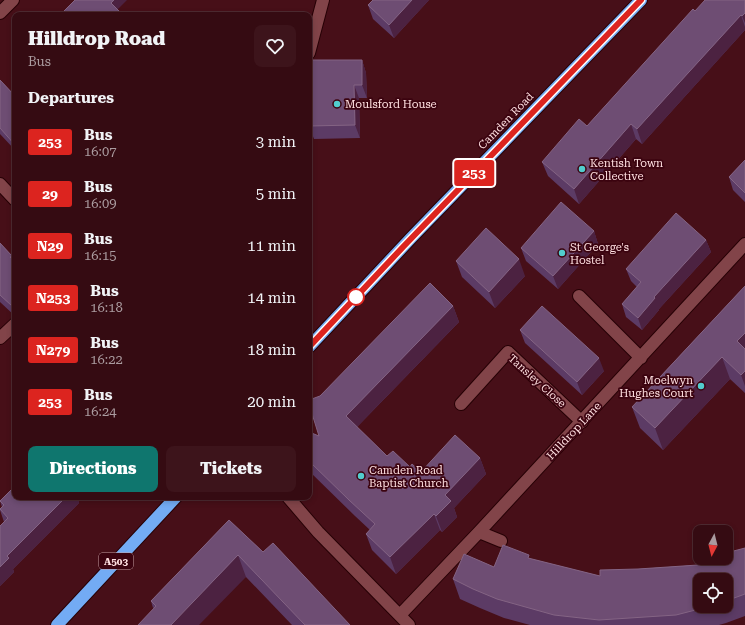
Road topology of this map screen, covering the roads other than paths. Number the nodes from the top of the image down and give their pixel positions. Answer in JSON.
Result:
{"nodes":[{"id":1,"x":13,"y":0,"type":"edge"},
{"id":2,"x":323,"y":0,"type":"edge"},
{"id":3,"x":641,"y":0,"type":"edge"},
{"id":4,"x":0,"y":13,"type":"edge"},
{"id":5,"x":312,"y":42,"type":"edge"},
{"id":6,"x":0,"y":184,"type":"edge"},
{"id":7,"x":12,"y":197,"type":"edge"},
{"id":8,"x":745,"y":244,"type":"edge"},
{"id":9,"x":579,"y":296,"type":"dead end"},
{"id":10,"x":12,"y":327,"type":"edge"},
{"id":11,"x":0,"y":338,"type":"edge"},
{"id":12,"x":312,"y":344,"type":"edge"},
{"id":13,"x":641,"y":358,"type":"junction"},
{"id":14,"x":461,"y":404,"type":"dead end"},
{"id":15,"x":582,"y":422,"type":"junction"},
{"id":16,"x":173,"y":500,"type":"edge"},
{"id":17,"x":291,"y":500,"type":"edge"},
{"id":18,"x":479,"y":532,"type":"junction"},
{"id":19,"x":501,"y":541,"type":"dead end"},
{"id":20,"x":400,"y":615,"type":"junction"},
{"id":21,"x":57,"y":625,"type":"edge"},
{"id":22,"x":410,"y":625,"type":"edge"}],
"edges":[{"from":1,"to":4,"type":"street"},
{"from":2,"to":5,"type":"street"},
{"from":3,"to":12,"type":"highway","name":"Camden Road"},
{"from":6,"to":7,"type":"street"},
{"from":8,"to":13,"type":"street","name":"Hilldrop Lane"},
{"from":9,"to":13,"type":"street"},
{"from":10,"to":11,"type":"street"},
{"from":13,"to":15,"type":"street","name":"Hilldrop Lane"},
{"from":14,"to":15,"type":"street","name":"Tansley Close"},
{"from":15,"to":18,"type":"street","name":"Hilldrop Lane"},
{"from":16,"to":21,"type":"highway","number":"A503"},
{"from":17,"to":20,"type":"street"},
{"from":18,"to":19,"type":"street"},
{"from":18,"to":20,"type":"street","name":"Hilldrop Lane"},
{"from":20,"to":22,"type":"street"}]}
